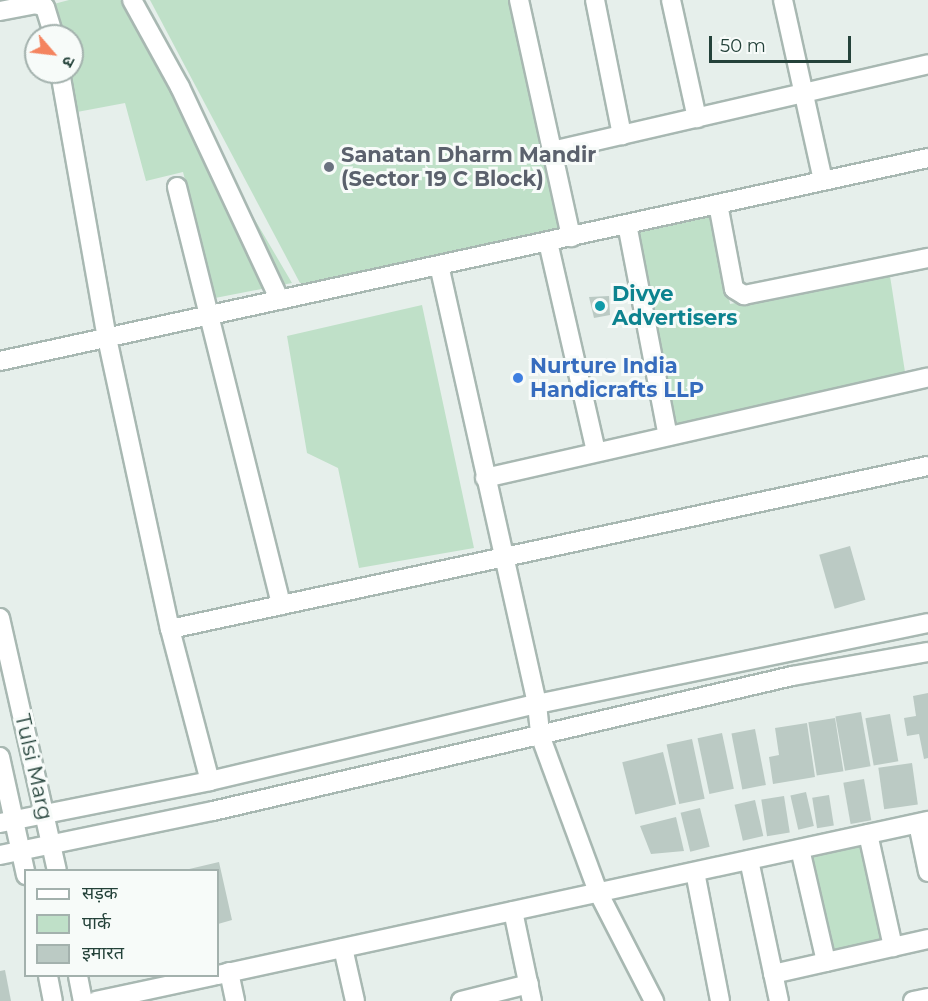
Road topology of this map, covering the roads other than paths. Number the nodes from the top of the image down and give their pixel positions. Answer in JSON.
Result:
{"nodes":[{"id":1,"x":132,"y":0,"type":"edge"},
{"id":2,"x":519,"y":0,"type":"edge"},
{"id":3,"x":595,"y":0,"type":"edge"},
{"id":4,"x":671,"y":0,"type":"edge"},
{"id":5,"x":783,"y":0,"type":"edge"},
{"id":6,"x":0,"y":11,"type":"edge"},
{"id":7,"x":50,"y":24,"type":"edge"},
{"id":8,"x":928,"y":64,"type":"edge"},
{"id":9,"x":62,"y":84,"type":"edge"},
{"id":10,"x":803,"y":93,"type":"junction"},
{"id":11,"x":696,"y":118,"type":"junction"},
{"id":12,"x":622,"y":135,"type":"junction"},
{"id":13,"x":552,"y":152,"type":"junction"},
{"id":14,"x":928,"y":158,"type":"edge"},
{"id":15,"x":823,"y":181,"type":"junction"},
{"id":16,"x":177,"y":187,"type":"dead end"},
{"id":17,"x":718,"y":204,"type":"junction"},
{"id":18,"x":627,"y":224,"type":"junction"},
{"id":19,"x":571,"y":237,"type":"junction"},
{"id":20,"x":548,"y":242,"type":"junction"},
{"id":21,"x":928,"y":258,"type":"edge"},
{"id":22,"x":439,"y":265,"type":"junction"},
{"id":23,"x":280,"y":300,"type":"junction"},
{"id":24,"x":209,"y":316,"type":"junction"},
{"id":25,"x":108,"y":338,"type":"junction"},
{"id":26,"x":0,"y":361,"type":"edge"},
{"id":27,"x":928,"y":377,"type":"edge"},
{"id":28,"x":668,"y":436,"type":"junction"},
{"id":29,"x":596,"y":453,"type":"junction"},
{"id":30,"x":928,"y":466,"type":"edge"},
{"id":31,"x":485,"y":478,"type":"junction"},
{"id":32,"x":503,"y":557,"type":"junction"},
{"id":33,"x":281,"y":605,"type":"junction"},
{"id":34,"x":0,"y":618,"type":"edge"},
{"id":35,"x":928,"y":623,"type":"edge"},
{"id":36,"x":170,"y":629,"type":"junction"},
{"id":37,"x":928,"y":652,"type":"edge"},
{"id":38,"x":537,"y":704,"type":"junction"},
{"id":39,"x":540,"y":735,"type":"junction"},
{"id":40,"x":0,"y":757,"type":"edge"},
{"id":41,"x":210,"y":781,"type":"junction"},
{"id":42,"x":45,"y":813,"type":"junction"},
{"id":43,"x":7,"y":822,"type":"edge"},
{"id":44,"x":923,"y":822,"type":"edge"},
{"id":45,"x":868,"y":834,"type":"junction"},
{"id":46,"x":52,"y":846,"type":"junction"},
{"id":47,"x":800,"y":849,"type":"junction"},
{"id":48,"x":20,"y":852,"type":"junction"},
{"id":49,"x":0,"y":855,"type":"edge"},
{"id":50,"x":749,"y":860,"type":"junction"},
{"id":51,"x":25,"y":869,"type":"edge"},
{"id":52,"x":57,"y":869,"type":"edge"},
{"id":53,"x":695,"y":872,"type":"junction"},
{"id":54,"x":928,"y":872,"type":"edge"},
{"id":55,"x":598,"y":892,"type":"junction"},
{"id":56,"x":513,"y":911,"type":"junction"},
{"id":57,"x":928,"y":939,"type":"edge"},
{"id":58,"x":892,"y":947,"type":"junction"},
{"id":59,"x":343,"y":948,"type":"junction"},
{"id":60,"x":826,"y":962,"type":"junction"},
{"id":61,"x":220,"y":974,"type":"edge"},
{"id":62,"x":773,"y":974,"type":"junction"},
{"id":63,"x":48,"y":977,"type":"edge"},
{"id":64,"x":78,"y":977,"type":"edge"},
{"id":65,"x":206,"y":977,"type":"edge"},
{"id":66,"x":531,"y":993,"type":"edge"},
{"id":67,"x":928,"y":998,"type":"edge"},
{"id":68,"x":53,"y":1001,"type":"edge"},
{"id":69,"x":83,"y":1001,"type":"edge"},
{"id":70,"x":96,"y":1001,"type":"edge"},
{"id":71,"x":235,"y":1001,"type":"edge"},
{"id":72,"x":355,"y":1001,"type":"edge"},
{"id":73,"x":461,"y":1001,"type":"edge"},
{"id":74,"x":654,"y":1001,"type":"edge"},
{"id":75,"x":720,"y":1001,"type":"edge"},
{"id":76,"x":779,"y":1001,"type":"edge"},
{"id":77,"x":913,"y":1001,"type":"edge"}],
"edges":[{"from":1,"to":23,"type":"street"},
{"from":2,"to":13,"type":"street"},
{"from":3,"to":12,"type":"street"},
{"from":4,"to":11,"type":"street"},
{"from":5,"to":10,"type":"street"},
{"from":6,"to":7,"type":"street"},
{"from":8,"to":10,"type":"street"},
{"from":9,"to":25,"type":"street"},
{"from":10,"to":11,"type":"street"},
{"from":10,"to":15,"type":"street"},
{"from":11,"to":12,"type":"street"},
{"from":12,"to":13,"type":"street"},
{"from":13,"to":19,"type":"street"},
{"from":14,"to":15,"type":"street"},
{"from":15,"to":17,"type":"street"},
{"from":16,"to":24,"type":"street"},
{"from":17,"to":18,"type":"street"},
{"from":17,"to":21,"type":"street"},
{"from":18,"to":19,"type":"street"},
{"from":18,"to":28,"type":"street"},
{"from":19,"to":20,"type":"street"},
{"from":20,"to":22,"type":"street"},
{"from":20,"to":29,"type":"street"},
{"from":22,"to":23,"type":"street"},
{"from":22,"to":31,"type":"street"},
{"from":23,"to":24,"type":"street"},
{"from":24,"to":25,"type":"street"},
{"from":24,"to":33,"type":"street"},
{"from":25,"to":26,"type":"street"},
{"from":25,"to":36,"type":"street"},
{"from":27,"to":28,"type":"street"},
{"from":28,"to":29,"type":"street"},
{"from":29,"to":31,"type":"street"},
{"from":30,"to":32,"type":"street"},
{"from":31,"to":32,"type":"street"},
{"from":32,"to":33,"type":"street"},
{"from":32,"to":38,"type":"street"},
{"from":33,"to":36,"type":"street"},
{"from":34,"to":42,"type":"street","name":"Tulsi Marg"},
{"from":35,"to":38,"type":"street"},
{"from":36,"to":41,"type":"street"},
{"from":37,"to":39,"type":"street"},
{"from":38,"to":39,"type":"street"},
{"from":38,"to":41,"type":"street"},
{"from":39,"to":46,"type":"street"},
{"from":39,"to":55,"type":"street"},
{"from":40,"to":43,"type":"street","name":"Tulsi Marg"},
{"from":41,"to":42,"type":"street"},
{"from":42,"to":43,"type":"street"},
{"from":42,"to":46,"type":"street","name":"Tulsi Marg"},
{"from":43,"to":48,"type":"street","name":"Tulsi Marg"},
{"from":44,"to":45,"type":"street"},
{"from":44,"to":54,"type":"street"},
{"from":45,"to":47,"type":"street"},
{"from":45,"to":58,"type":"street"},
{"from":46,"to":48,"type":"street"},
{"from":46,"to":52,"type":"street","name":"Tulsi Marg"},
{"from":47,"to":50,"type":"street"},
{"from":47,"to":60,"type":"street"},
{"from":48,"to":49,"type":"street"},
{"from":48,"to":51,"type":"street","name":"Tulsi Marg"},
{"from":50,"to":53,"type":"street"},
{"from":50,"to":62,"type":"street"},
{"from":53,"to":55,"type":"street"},
{"from":53,"to":75,"type":"street"},
{"from":55,"to":56,"type":"street"},
{"from":55,"to":74,"type":"street"},
{"from":56,"to":59,"type":"street"},
{"from":56,"to":66,"type":"street"},
{"from":57,"to":58,"type":"street"},
{"from":58,"to":60,"type":"street"},
{"from":59,"to":61,"type":"street"},
{"from":59,"to":72,"type":"street"},
{"from":60,"to":62,"type":"street"},
{"from":61,"to":71,"type":"street"},
{"from":62,"to":76,"type":"street"},
{"from":63,"to":68,"type":"street"},
{"from":64,"to":69,"type":"street"},
{"from":65,"to":70,"type":"street"},
{"from":66,"to":73,"type":"street"},
{"from":67,"to":77,"type":"street"}]}
